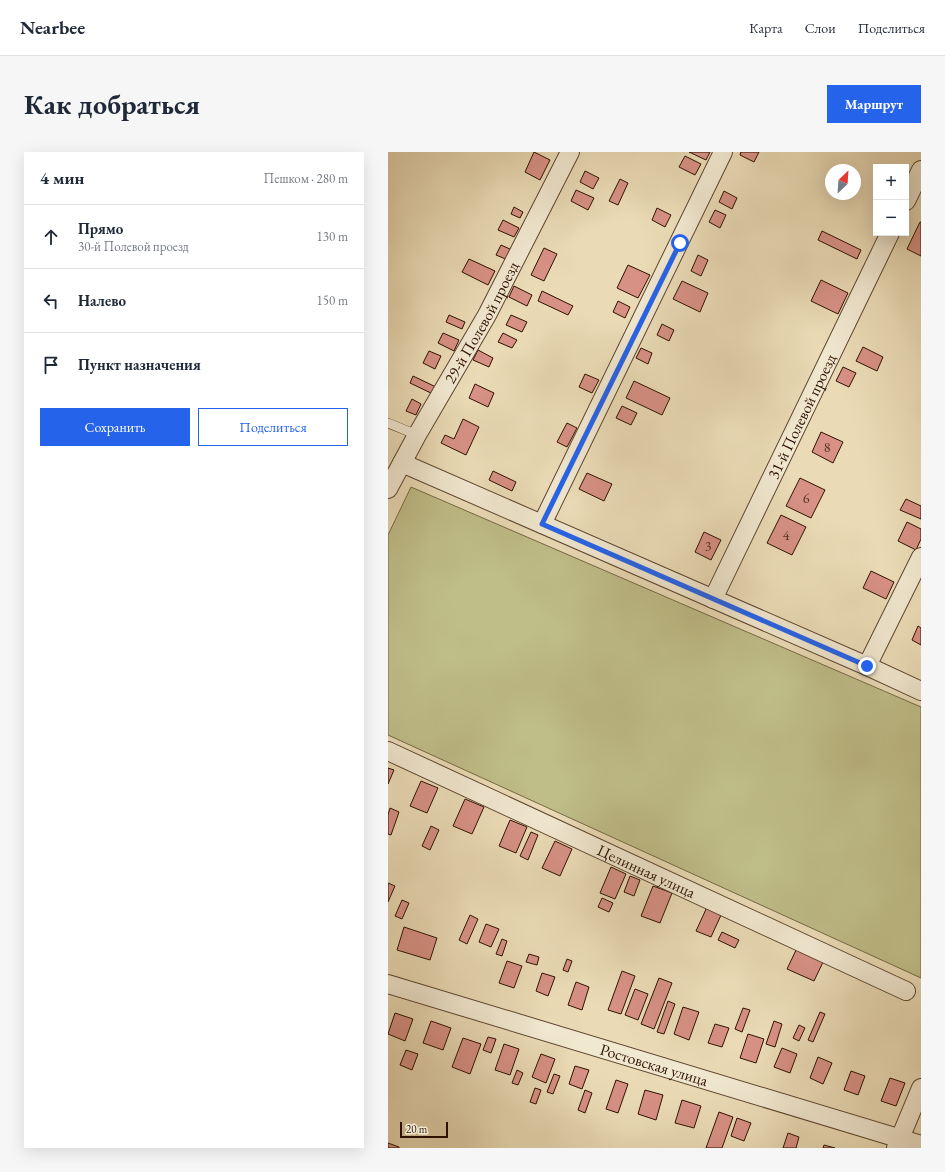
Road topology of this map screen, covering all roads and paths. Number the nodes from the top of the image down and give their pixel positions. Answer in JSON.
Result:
{"nodes":[{"id":1,"x":570,"y":152,"type":"edge"},
{"id":2,"x":723,"y":152,"type":"edge"},
{"id":3,"x":921,"y":170,"type":"edge"},
{"id":4,"x":906,"y":200,"type":"edge"},
{"id":5,"x":889,"y":236,"type":"edge"},
{"id":6,"x":388,"y":424,"type":"edge"},
{"id":7,"x":417,"y":435,"type":"junction"},
{"id":8,"x":402,"y":463,"type":"junction"},
{"id":9,"x":388,"y":489,"type":"edge"},
{"id":10,"x":542,"y":524,"type":"junction"},
{"id":11,"x":921,"y":557,"type":"edge"},
{"id":12,"x":713,"y":599,"type":"junction"},
{"id":13,"x":867,"y":666,"type":"junction"},
{"id":14,"x":921,"y":691,"type":"edge"},
{"id":15,"x":388,"y":751,"type":"edge"},
{"id":16,"x":388,"y":984,"type":"edge"},
{"id":17,"x":906,"y":991,"type":"dead end"},
{"id":18,"x":921,"y":1088,"type":"edge"},
{"id":19,"x":898,"y":1143,"type":"edge"},
{"id":20,"x":921,"y":1145,"type":"edge"}],
"edges":[{"from":1,"to":7,"type":"street","name":"29-й Полевой проезд"},
{"from":2,"to":10,"type":"street"},
{"from":3,"to":4,"type":"street"},
{"from":5,"to":12,"type":"street","name":"31-й Полевой проезд"},
{"from":6,"to":7,"type":"lane"},
{"from":7,"to":8,"type":"street","name":"29-й Полевой проезд"},
{"from":8,"to":9,"type":"street","name":"29-й Полевой проезд"},
{"from":8,"to":10,"type":"street"},
{"from":10,"to":12,"type":"street"},
{"from":11,"to":13,"type":"street"},
{"from":12,"to":13,"type":"street"},
{"from":13,"to":14,"type":"street"},
{"from":15,"to":17,"type":"street","name":"Целинная улица"},
{"from":16,"to":19,"type":"street","name":"Ростовская улица"},
{"from":18,"to":19,"type":"street"},
{"from":19,"to":20,"type":"street","name":"Ростовская улица"}]}
